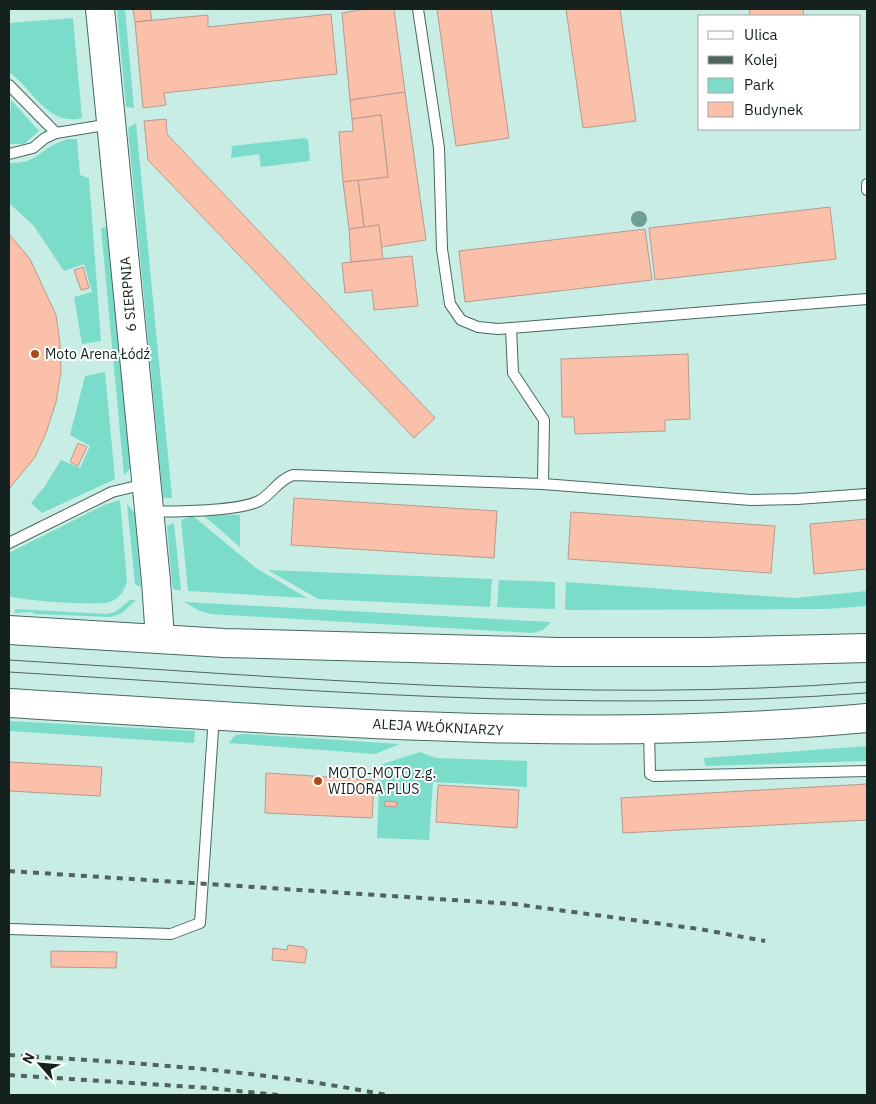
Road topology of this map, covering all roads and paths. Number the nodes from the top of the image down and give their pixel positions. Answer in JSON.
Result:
{"nodes":[{"id":1,"x":100,"y":9,"type":"edge"},
{"id":2,"x":418,"y":9,"type":"edge"},
{"id":3,"x":9,"y":85,"type":"edge"},
{"id":4,"x":112,"y":124,"type":"junction"},
{"id":5,"x":56,"y":133,"type":"junction"},
{"id":6,"x":9,"y":154,"type":"edge"},
{"id":7,"x":867,"y":184,"type":"edge"},
{"id":8,"x":867,"y":190,"type":"edge"},
{"id":9,"x":867,"y":299,"type":"edge"},
{"id":10,"x":511,"y":328,"type":"junction"},
{"id":11,"x":146,"y":484,"type":"junction"},
{"id":12,"x":543,"y":484,"type":"junction"},
{"id":13,"x":867,"y":494,"type":"edge"},
{"id":14,"x":149,"y":512,"type":"junction"},
{"id":15,"x":9,"y":543,"type":"edge"},
{"id":16,"x":9,"y":630,"type":"edge"},
{"id":17,"x":160,"y":639,"type":"junction"},
{"id":18,"x":867,"y":648,"type":"edge"},
{"id":19,"x":9,"y":703,"type":"edge"},
{"id":20,"x":214,"y":715,"type":"junction"},
{"id":21,"x":867,"y":718,"type":"edge"},
{"id":22,"x":649,"y":730,"type":"junction"},
{"id":23,"x":867,"y":771,"type":"edge"},
{"id":24,"x":9,"y":929,"type":"edge"}],
"edges":[{"from":1,"to":4,"type":"main road","name":"6 SIERPNIA"},
{"from":2,"to":10,"type":"lane"},
{"from":3,"to":5,"type":"lane"},
{"from":4,"to":5,"type":"lane"},
{"from":4,"to":11,"type":"main road","name":"6 SIERPNIA"},
{"from":5,"to":6,"type":"lane"},
{"from":7,"to":8,"type":"lane"},
{"from":9,"to":10,"type":"lane"},
{"from":10,"to":12,"type":"lane"},
{"from":11,"to":14,"type":"main road","name":"6 SIERPNIA"},
{"from":11,"to":15,"type":"lane"},
{"from":12,"to":13,"type":"lane"},
{"from":12,"to":14,"type":"lane"},
{"from":14,"to":17,"type":"main road","name":"6 SIERPNIA"},
{"from":16,"to":17,"type":"main road"},
{"from":17,"to":18,"type":"main road"},
{"from":19,"to":20,"type":"main road","name":"ALEJA WŁÓKNIARZY"},
{"from":20,"to":22,"type":"main road","name":"ALEJA WŁÓKNIARZY"},
{"from":20,"to":24,"type":"lane"},
{"from":21,"to":22,"type":"main road","name":"ALEJA WŁÓKNIARZY"},
{"from":22,"to":23,"type":"lane"}]}
